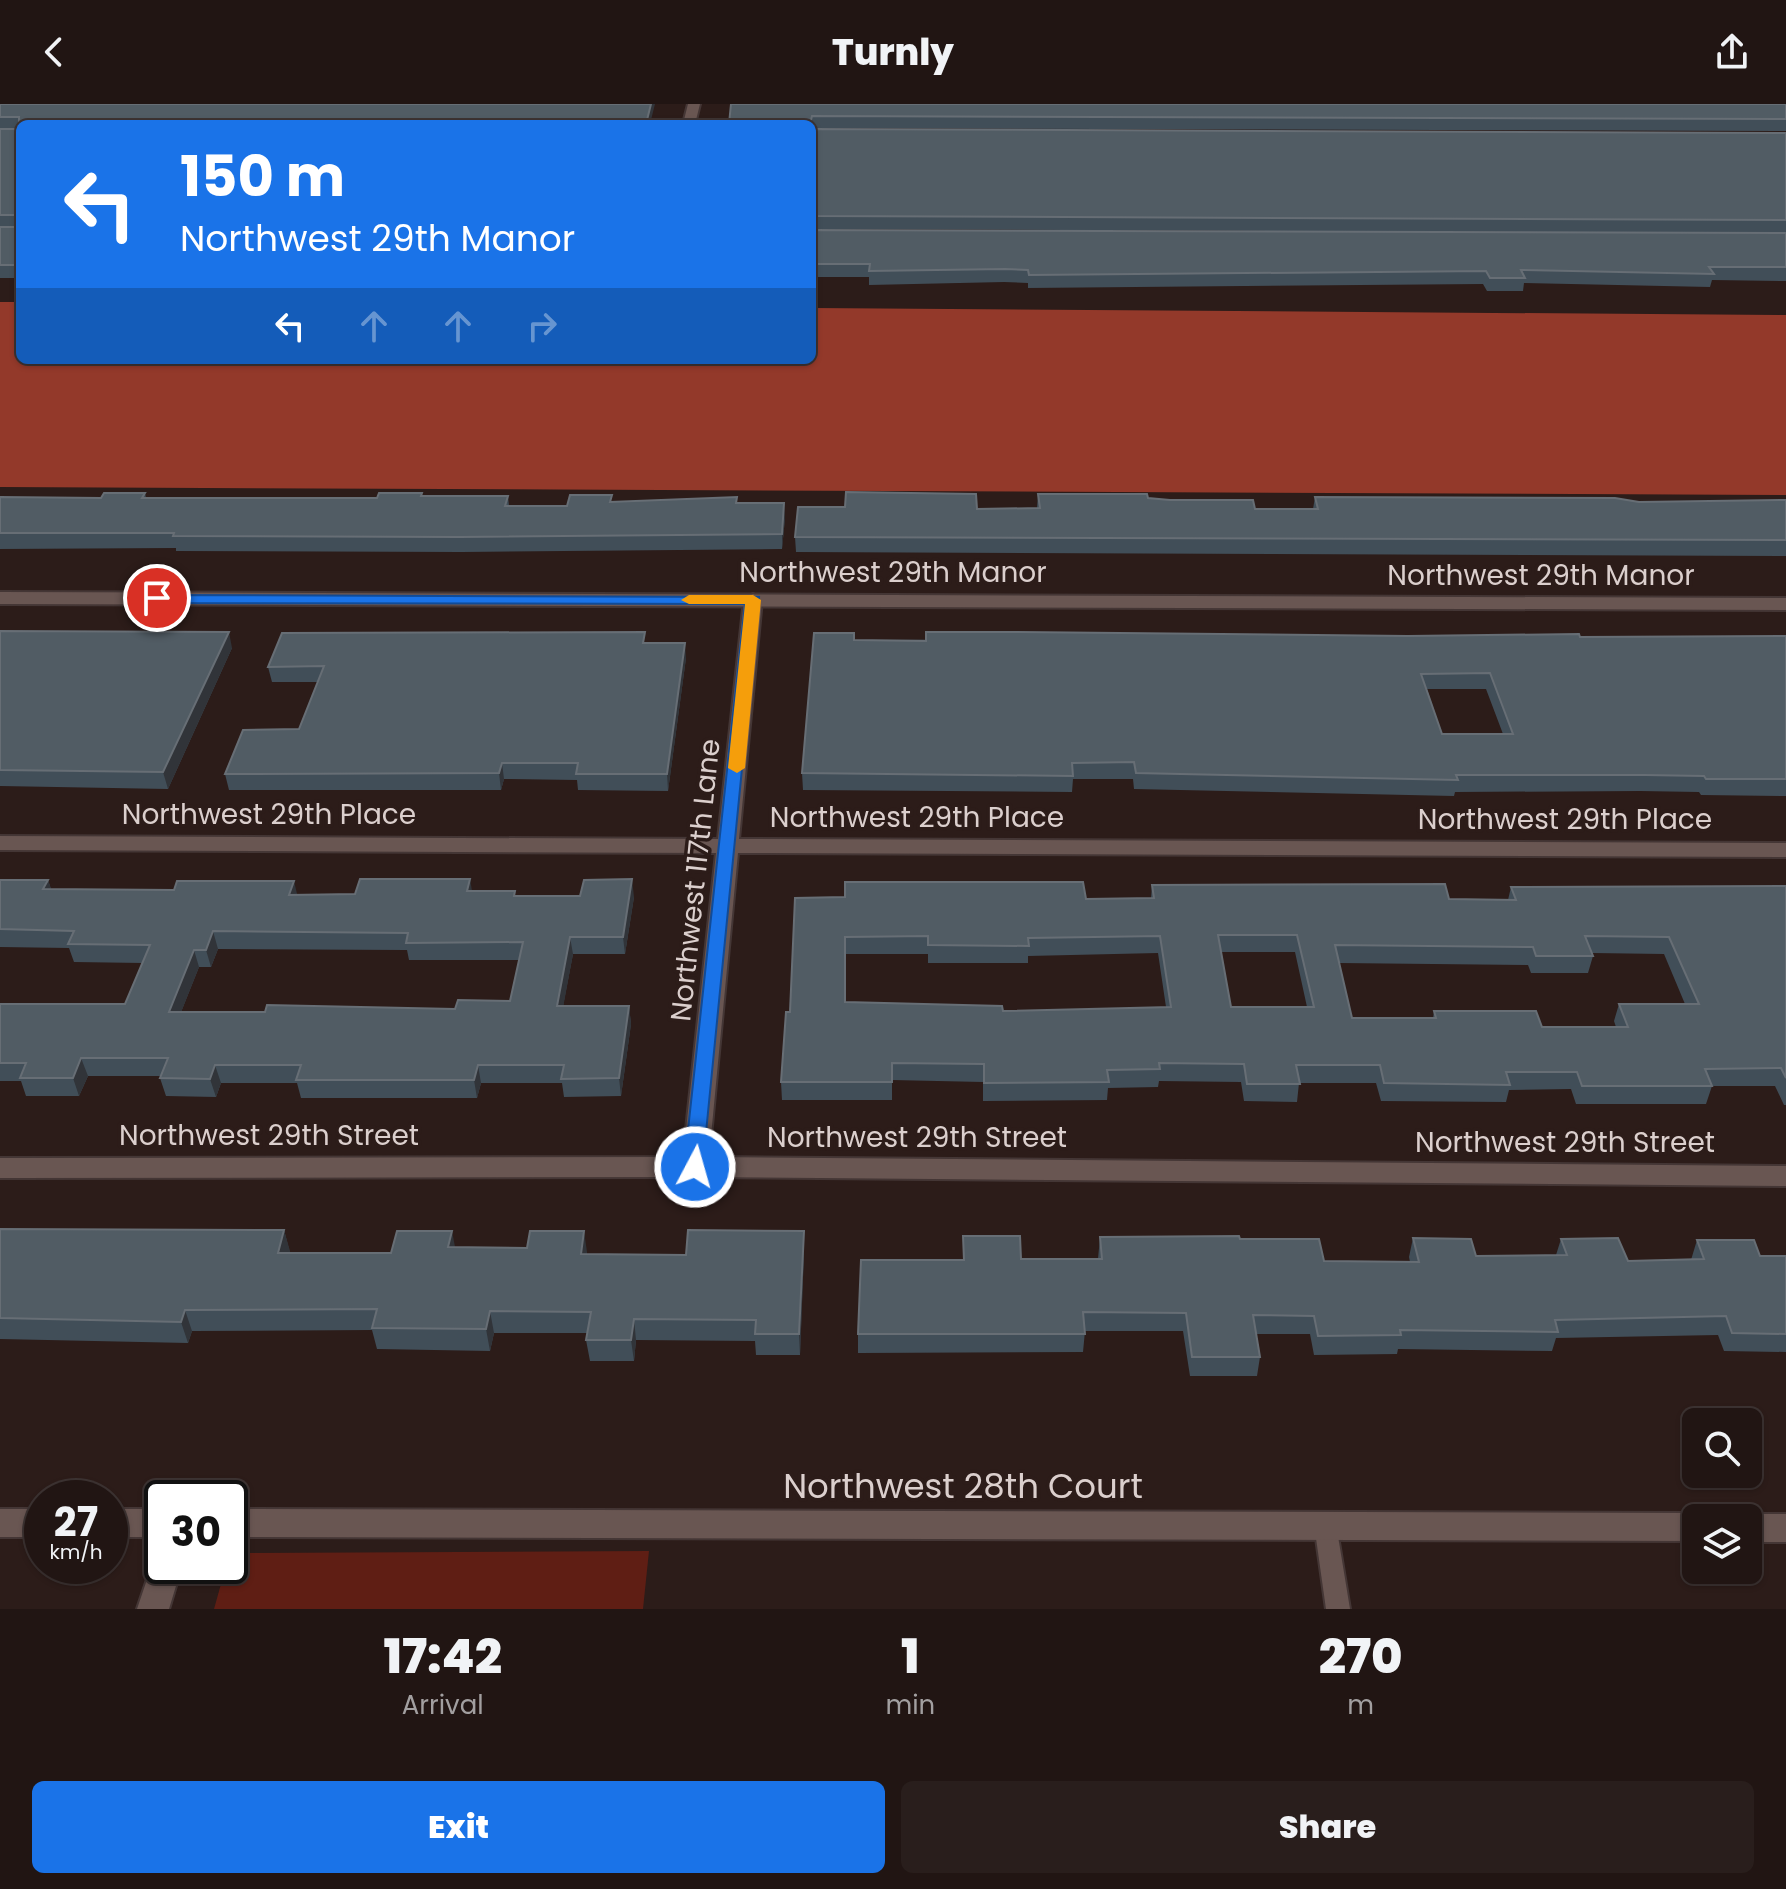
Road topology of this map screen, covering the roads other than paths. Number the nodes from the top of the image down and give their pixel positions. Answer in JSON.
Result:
{"nodes":[{"id":1,"x":0,"y":598,"type":"edge"},
{"id":2,"x":753,"y":600,"type":"junction"},
{"id":3,"x":1786,"y":604,"type":"edge"},
{"id":4,"x":0,"y":843,"type":"edge"},
{"id":5,"x":729,"y":846,"type":"junction"},
{"id":6,"x":1786,"y":850,"type":"edge"},
{"id":7,"x":695,"y":1167,"type":"junction"},
{"id":8,"x":0,"y":1168,"type":"edge"},
{"id":9,"x":1786,"y":1176,"type":"edge"},
{"id":10,"x":0,"y":1523,"type":"edge"},
{"id":11,"x":24,"y":1523,"type":"edge"},
{"id":12,"x":248,"y":1523,"type":"edge"},
{"id":13,"x":1325,"y":1524,"type":"junction"},
{"id":14,"x":1682,"y":1527,"type":"edge"},
{"id":15,"x":1762,"y":1528,"type":"edge"},
{"id":16,"x":1786,"y":1528,"type":"edge"},
{"id":17,"x":161,"y":1584,"type":"edge"},
{"id":18,"x":153,"y":1609,"type":"edge"},
{"id":19,"x":1338,"y":1609,"type":"edge"}],
"edges":[{"from":1,"to":2,"type":"street","name":"Northwest 29th Manor"},
{"from":2,"to":3,"type":"street","name":"Northwest 29th Manor"},
{"from":2,"to":5,"type":"street","name":"Northwest 117th Lane"},
{"from":4,"to":5,"type":"street","name":"Northwest 29th Place"},
{"from":5,"to":6,"type":"street","name":"Northwest 29th Place"},
{"from":5,"to":7,"type":"street","name":"Northwest 117th Lane"},
{"from":7,"to":8,"type":"street","name":"Northwest 29th Street"},
{"from":7,"to":9,"type":"street","name":"Northwest 29th Street"},
{"from":10,"to":11,"type":"street"},
{"from":12,"to":13,"type":"street","name":"Northwest 28th Court"},
{"from":13,"to":14,"type":"street","name":"Northwest 28th Court"},
{"from":13,"to":19,"type":"lane"},
{"from":15,"to":16,"type":"street"},
{"from":17,"to":18,"type":"street"}]}
